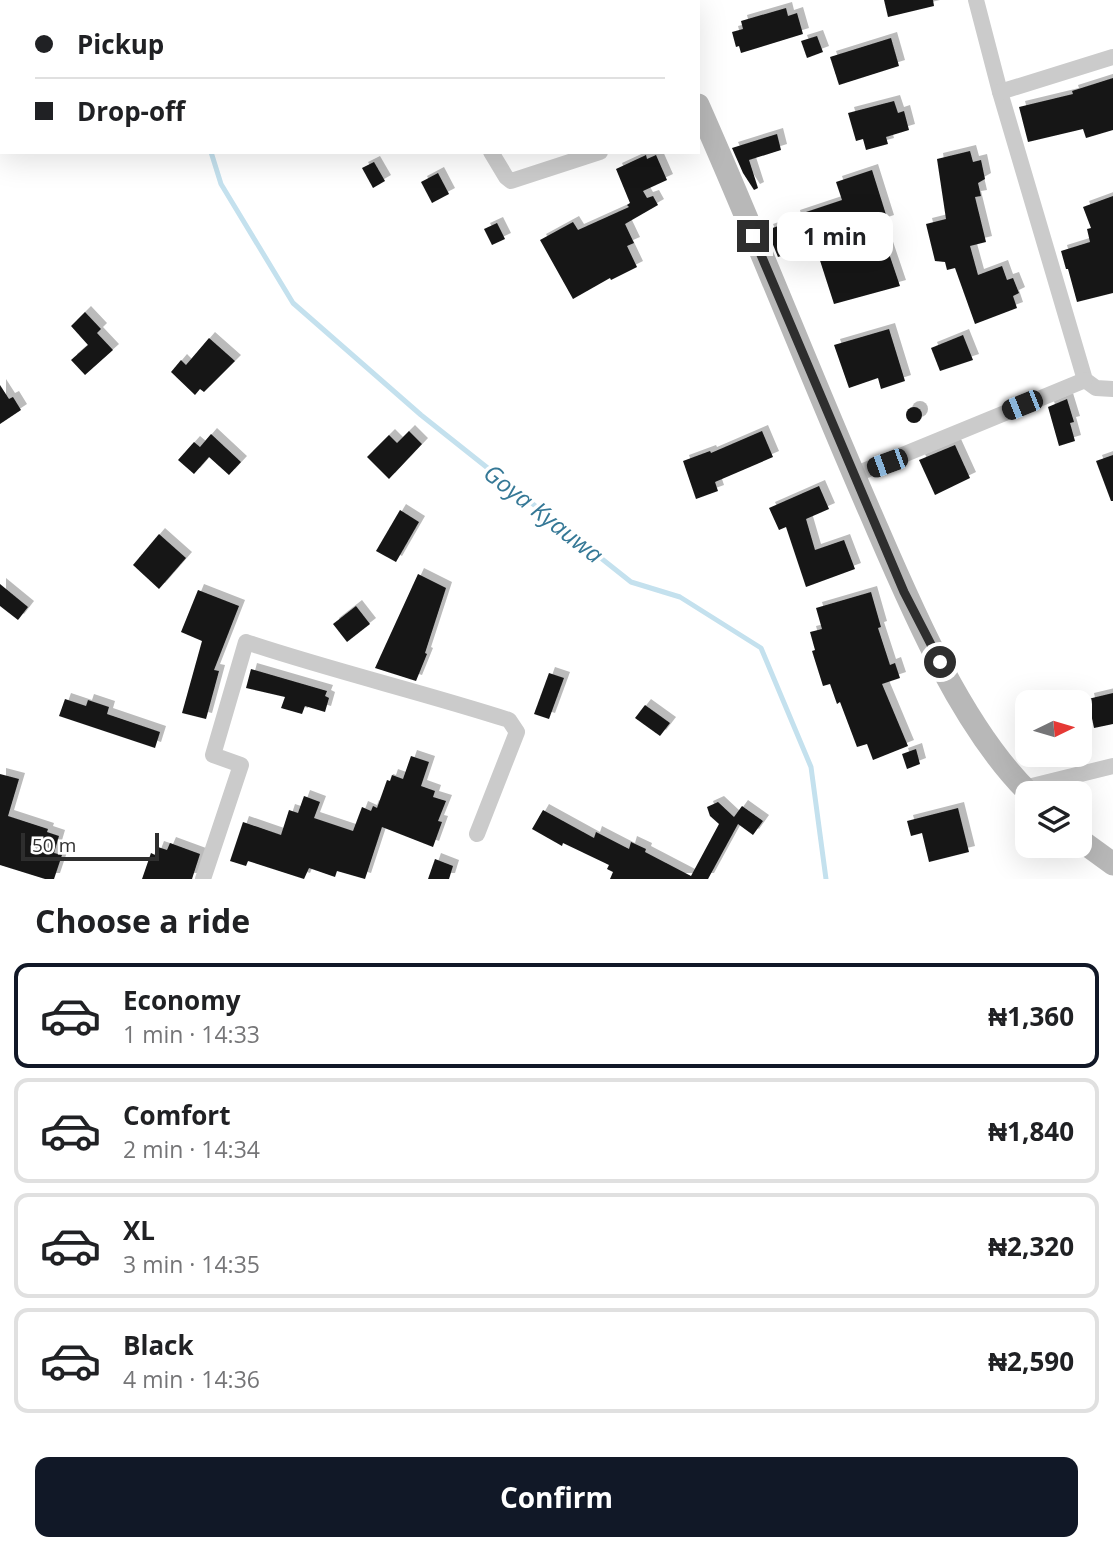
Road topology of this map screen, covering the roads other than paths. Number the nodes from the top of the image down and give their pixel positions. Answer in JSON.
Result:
{"nodes":[{"id":1,"x":976,"y":0,"type":"edge"},
{"id":2,"x":1113,"y":57,"type":"edge"},
{"id":3,"x":1000,"y":92,"type":"junction"},
{"id":4,"x":700,"y":114,"type":"edge"},
{"id":5,"x":492,"y":154,"type":"edge"},
{"id":6,"x":594,"y":154,"type":"edge"},
{"id":7,"x":1085,"y":380,"type":"junction"},
{"id":8,"x":1113,"y":389,"type":"edge"},
{"id":9,"x":854,"y":475,"type":"junction"},
{"id":10,"x":1113,"y":766,"type":"edge"},
{"id":11,"x":1019,"y":781,"type":"edge"},
{"id":12,"x":1059,"y":781,"type":"edge"},
{"id":13,"x":477,"y":834,"type":"dead end"},
{"id":14,"x":1092,"y":849,"type":"edge"},
{"id":15,"x":1113,"y":864,"type":"edge"},
{"id":16,"x":203,"y":879,"type":"edge"}],
"edges":[{"from":1,"to":3,"type":"street"},
{"from":2,"to":3,"type":"street"},
{"from":3,"to":7,"type":"street"},
{"from":4,"to":9,"type":"street"},
{"from":5,"to":6,"type":"street"},
{"from":7,"to":8,"type":"street"},
{"from":7,"to":9,"type":"street"},
{"from":9,"to":11,"type":"street"},
{"from":10,"to":12,"type":"street"},
{"from":13,"to":16,"type":"street"},
{"from":14,"to":15,"type":"street"}]}
